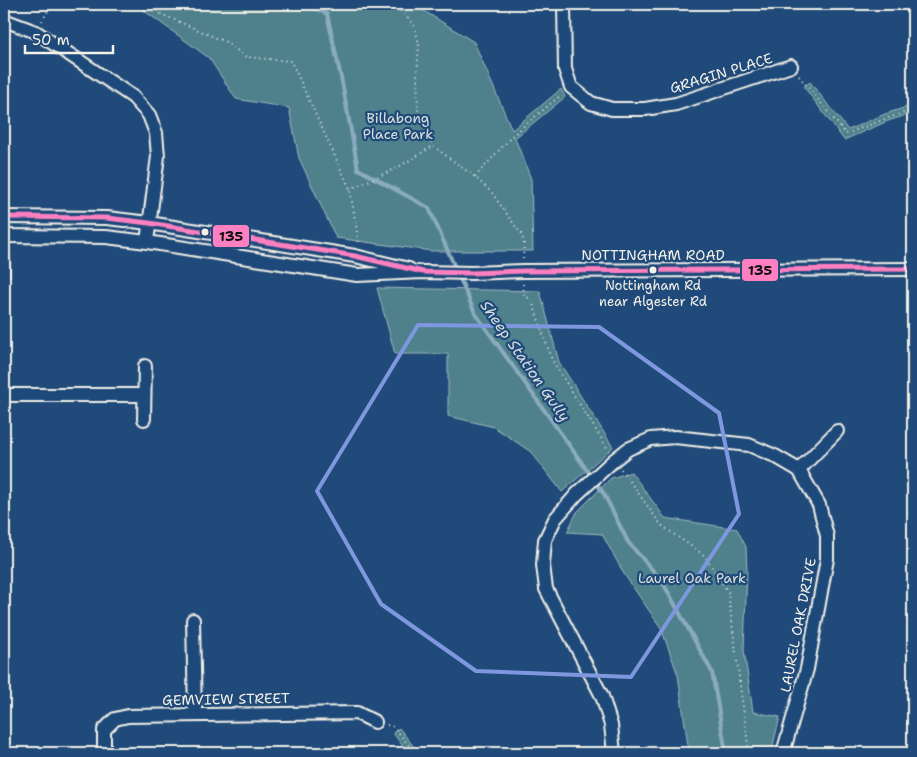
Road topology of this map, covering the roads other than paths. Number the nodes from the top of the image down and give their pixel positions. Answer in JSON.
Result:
{"nodes":[{"id":1,"x":564,"y":4,"type":"edge"},
{"id":2,"x":4,"y":20,"type":"edge"},
{"id":3,"x":792,"y":66,"type":"road end"},
{"id":4,"x":4,"y":217,"type":"edge"},
{"id":5,"x":149,"y":223,"type":"junction"},
{"id":6,"x":4,"y":236,"type":"edge"},
{"id":7,"x":147,"y":242,"type":"junction"},
{"id":8,"x":913,"y":269,"type":"edge"},
{"id":9,"x":423,"y":272,"type":"junction"},
{"id":10,"x":145,"y":366,"type":"dead end"},
{"id":11,"x":4,"y":395,"type":"edge"},
{"id":12,"x":144,"y":395,"type":"junction"},
{"id":13,"x":144,"y":420,"type":"dead end"},
{"id":14,"x":837,"y":431,"type":"dead end"},
{"id":15,"x":798,"y":470,"type":"junction"},
{"id":16,"x":193,"y":620,"type":"dead end"},
{"id":17,"x":195,"y":714,"type":"junction"},
{"id":18,"x":375,"y":722,"type":"road end"},
{"id":19,"x":104,"y":753,"type":"edge"},
{"id":20,"x":614,"y":753,"type":"edge"},
{"id":21,"x":783,"y":753,"type":"edge"}],
"edges":[{"from":1,"to":3,"type":"street","name":"GRAGIN PLACE"},
{"from":2,"to":5,"type":"street"},
{"from":4,"to":5,"type":"street","name":"NOTTINGHAM ROAD"},
{"from":5,"to":7,"type":"street"},
{"from":5,"to":9,"type":"street","name":"NOTTINGHAM ROAD"},
{"from":6,"to":7,"type":"street","name":"NOTTINGHAM ROAD"},
{"from":7,"to":9,"type":"street","name":"NOTTINGHAM ROAD"},
{"from":8,"to":9,"type":"street","name":"NOTTINGHAM ROAD"},
{"from":10,"to":12,"type":"street"},
{"from":11,"to":12,"type":"street"},
{"from":12,"to":13,"type":"street"},
{"from":14,"to":15,"type":"street"},
{"from":15,"to":20,"type":"street","name":"LAUREL OAK DRIVE"},
{"from":15,"to":21,"type":"street","name":"LAUREL OAK DRIVE"},
{"from":16,"to":17,"type":"street"},
{"from":17,"to":18,"type":"street","name":"GEMVIEW STREET"},
{"from":17,"to":19,"type":"street","name":"GEMVIEW STREET"}]}
